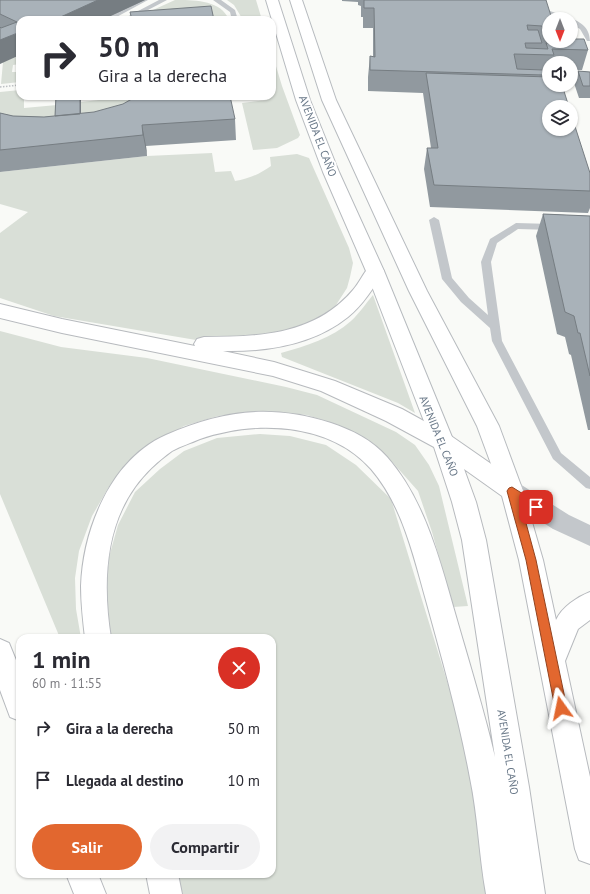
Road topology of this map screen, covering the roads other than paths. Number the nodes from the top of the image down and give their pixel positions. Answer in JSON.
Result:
{"nodes":[{"id":1,"x":145,"y":0,"type":"edge"},
{"id":2,"x":164,"y":0,"type":"edge"},
{"id":3,"x":216,"y":0,"type":"edge"},
{"id":4,"x":272,"y":0,"type":"edge"},
{"id":5,"x":296,"y":0,"type":"edge"},
{"id":6,"x":532,"y":0,"type":"edge"},
{"id":7,"x":548,"y":12,"type":"edge"},
{"id":8,"x":114,"y":16,"type":"edge"},
{"id":9,"x":132,"y":16,"type":"edge"},
{"id":10,"x":234,"y":16,"type":"edge"},
{"id":11,"x":578,"y":25,"type":"edge"},
{"id":12,"x":590,"y":39,"type":"edge"},
{"id":13,"x":434,"y":220,"type":"dead end"},
{"id":14,"x":552,"y":227,"type":"edge"},
{"id":15,"x":375,"y":271,"type":"junction"},
{"id":16,"x":0,"y":311,"type":"edge"},
{"id":17,"x":494,"y":326,"type":"junction"},
{"id":18,"x":151,"y":343,"type":"junction"},
{"id":19,"x":443,"y":442,"type":"junction"},
{"id":20,"x":590,"y":484,"type":"edge"},
{"id":21,"x":512,"y":491,"type":"junction"},
{"id":22,"x":590,"y":536,"type":"edge"},
{"id":23,"x":590,"y":604,"type":"edge"},
{"id":24,"x":98,"y":634,"type":"edge"},
{"id":25,"x":0,"y":652,"type":"edge"},
{"id":26,"x":551,"y":662,"type":"junction"},
{"id":27,"x":16,"y":695,"type":"edge"},
{"id":28,"x":590,"y":849,"type":"edge"},
{"id":29,"x":84,"y":878,"type":"edge"},
{"id":30,"x":163,"y":878,"type":"edge"},
{"id":31,"x":90,"y":894,"type":"edge"},
{"id":32,"x":166,"y":894,"type":"edge"},
{"id":33,"x":502,"y":894,"type":"edge"},
{"id":34,"x":529,"y":894,"type":"edge"}],
"edges":[{"from":1,"to":8,"type":"lane"},
{"from":2,"to":9,"type":"lane"},
{"from":3,"to":10,"type":"lane"},
{"from":4,"to":15,"type":"main road","name":"AVENIDA EL CAÑO"},
{"from":5,"to":21,"type":"main road","name":"AVENIDA EL CAÑO"},
{"from":6,"to":7,"type":"lane"},
{"from":11,"to":12,"type":"lane"},
{"from":13,"to":17,"type":"lane"},
{"from":14,"to":17,"type":"lane"},
{"from":15,"to":18,"type":"main road"},
{"from":15,"to":19,"type":"main road","name":"AVENIDA EL CAÑO"},
{"from":16,"to":18,"type":"main road"},
{"from":17,"to":20,"type":"lane"},
{"from":18,"to":19,"type":"main road"},
{"from":19,"to":21,"type":"main road"},
{"from":19,"to":34,"type":"main road","name":"AVENIDA EL CAÑO"},
{"from":21,"to":22,"type":"street"},
{"from":21,"to":26,"type":"main road","name":"AVENIDA EL CAÑO"},
{"from":23,"to":26,"type":"main road"},
{"from":24,"to":33,"type":"main road"},
{"from":25,"to":27,"type":"main road"},
{"from":26,"to":28,"type":"main road","name":"AVENIDA EL CAÑO"},
{"from":29,"to":31,"type":"main road"},
{"from":30,"to":32,"type":"main road"}]}
